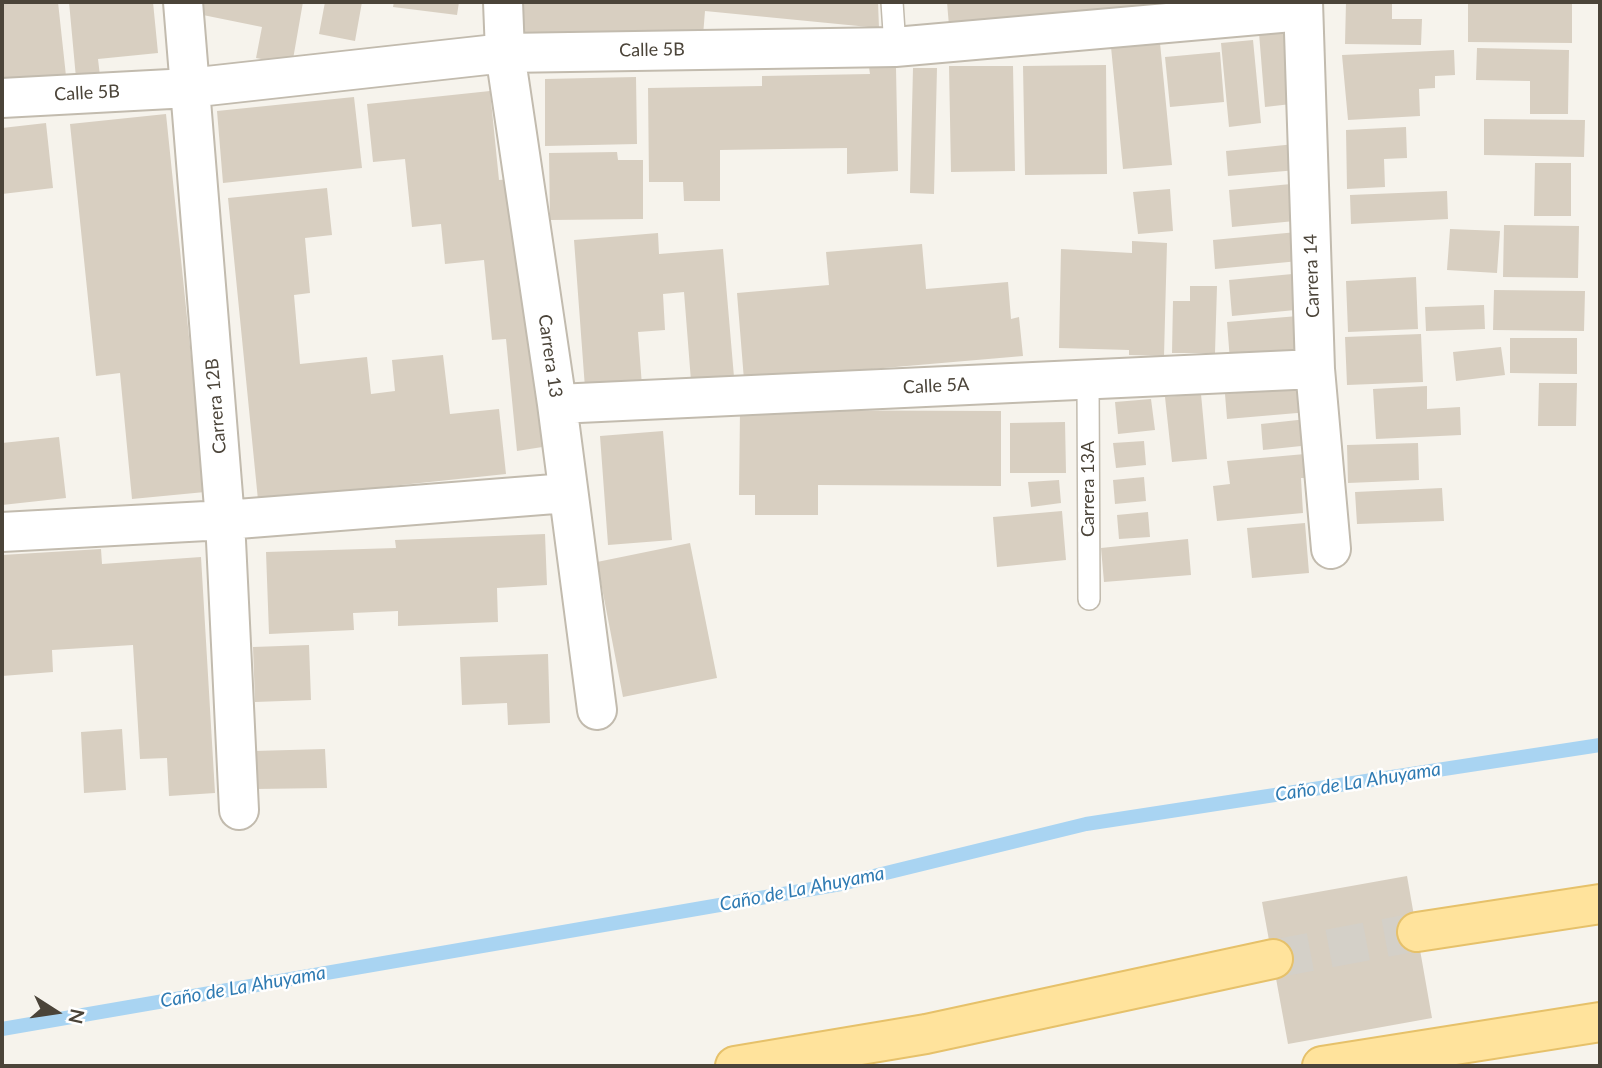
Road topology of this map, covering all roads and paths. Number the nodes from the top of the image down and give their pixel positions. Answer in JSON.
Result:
{"nodes":[{"id":1,"x":183,"y":2,"type":"edge"},
{"id":2,"x":503,"y":2,"type":"edge"},
{"id":3,"x":892,"y":2,"type":"edge"},
{"id":4,"x":1303,"y":6,"type":"edge"},
{"id":5,"x":895,"y":47,"type":"junction"},
{"id":6,"x":505,"y":52,"type":"junction"},
{"id":7,"x":189,"y":88,"type":"junction"},
{"id":8,"x":2,"y":98,"type":"edge"},
{"id":9,"x":1315,"y":369,"type":"junction"},
{"id":10,"x":1088,"y":380,"type":"junction"},
{"id":11,"x":557,"y":404,"type":"junction"},
{"id":12,"x":567,"y":493,"type":"junction"},
{"id":13,"x":225,"y":520,"type":"junction"},
{"id":14,"x":2,"y":532,"type":"edge"},
{"id":15,"x":1331,"y":549,"type":"dead end"},
{"id":16,"x":1089,"y":599,"type":"dead end"},
{"id":17,"x":597,"y":710,"type":"dead end"},
{"id":18,"x":239,"y":810,"type":"dead end"},
{"id":19,"x":1600,"y":904,"type":"edge"},
{"id":20,"x":1416,"y":932,"type":"tunnel mouth"},
{"id":21,"x":1273,"y":960,"type":"tunnel mouth"},
{"id":22,"x":1600,"y":1022,"type":"edge"},
{"id":23,"x":735,"y":1066,"type":"edge"},
{"id":24,"x":1322,"y":1066,"type":"edge"}],
"edges":[{"from":1,"to":7,"type":"street","name":"Carrera 12B"},
{"from":2,"to":6,"type":"street","name":"Carrera 13"},
{"from":3,"to":5,"type":"lane"},
{"from":4,"to":5,"type":"street","name":"Calle 5B"},
{"from":4,"to":9,"type":"street","name":"Carrera 14"},
{"from":5,"to":6,"type":"street","name":"Calle 5B"},
{"from":6,"to":7,"type":"street","name":"Calle 5B"},
{"from":6,"to":11,"type":"street","name":"Carrera 13"},
{"from":7,"to":8,"type":"street","name":"Calle 5B"},
{"from":7,"to":13,"type":"street","name":"Carrera 12B"},
{"from":9,"to":10,"type":"street","name":"Calle 5A"},
{"from":9,"to":15,"type":"street","name":"Carrera 14"},
{"from":10,"to":11,"type":"street","name":"Calle 5A"},
{"from":10,"to":16,"type":"lane","name":"Carrera 13A"},
{"from":11,"to":12,"type":"street","name":"Carrera 13"},
{"from":12,"to":13,"type":"street"},
{"from":12,"to":17,"type":"street","name":"Carrera 13"},
{"from":13,"to":14,"type":"street"},
{"from":13,"to":18,"type":"street","name":"Carrera 12B"},
{"from":19,"to":20,"type":"main road"},
{"from":21,"to":23,"type":"main road"},
{"from":22,"to":24,"type":"main road"}]}
